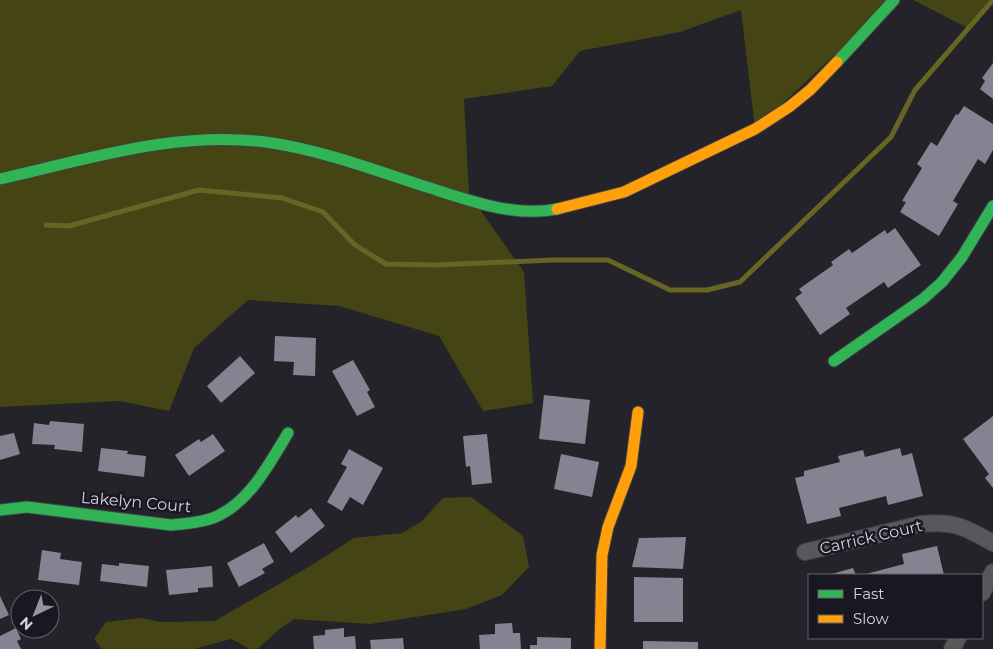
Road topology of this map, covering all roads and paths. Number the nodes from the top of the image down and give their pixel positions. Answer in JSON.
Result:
{"nodes":[{"id":1,"x":894,"y":0,"type":"edge"},
{"id":2,"x":0,"y":179,"type":"edge"},
{"id":3,"x":993,"y":206,"type":"edge"},
{"id":4,"x":834,"y":361,"type":"dead end"},
{"id":5,"x":638,"y":412,"type":"dead end"},
{"id":6,"x":288,"y":433,"type":"dead end"},
{"id":7,"x":0,"y":510,"type":"edge"},
{"id":8,"x":993,"y":543,"type":"edge"},
{"id":9,"x":804,"y":552,"type":"dead end"},
{"id":10,"x":993,"y":572,"type":"edge"},
{"id":11,"x":983,"y":591,"type":"edge"},
{"id":12,"x":600,"y":649,"type":"edge"}],
"edges":[{"from":1,"to":2,"type":"street"},
{"from":3,"to":4,"type":"street"},
{"from":5,"to":12,"type":"street"},
{"from":6,"to":7,"type":"street","name":"Lakelyn Court"},
{"from":8,"to":9,"type":"street","name":"Carrick Court"},
{"from":10,"to":11,"type":"street"}]}
